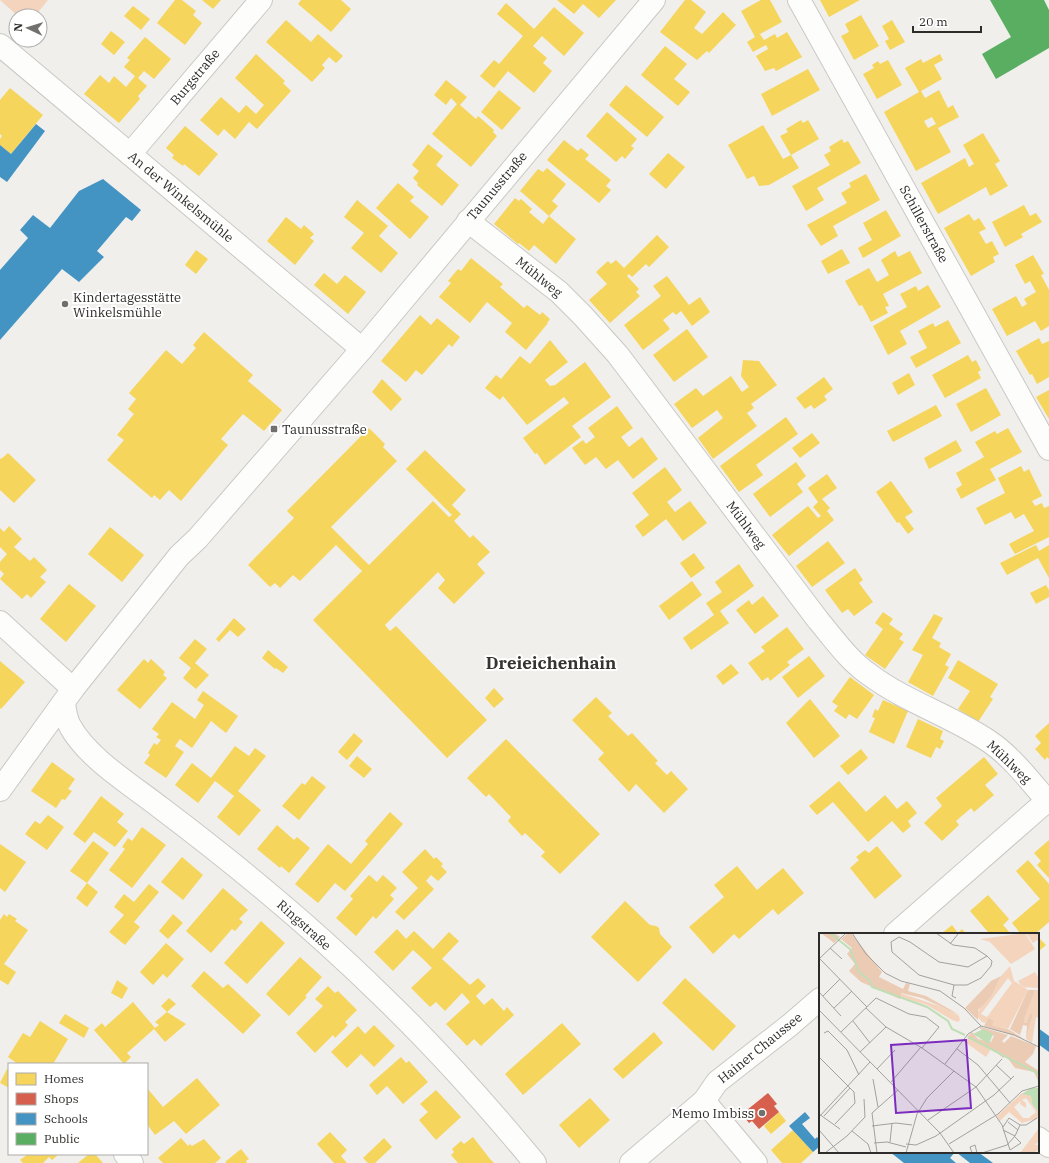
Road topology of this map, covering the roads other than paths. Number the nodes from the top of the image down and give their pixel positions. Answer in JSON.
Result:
{"nodes":[{"id":1,"x":261,"y":0,"type":"edge"},
{"id":2,"x":654,"y":0,"type":"edge"},
{"id":3,"x":799,"y":0,"type":"edge"},
{"id":4,"x":0,"y":45,"type":"edge"},
{"id":5,"x":130,"y":154,"type":"junction"},
{"id":6,"x":468,"y":221,"type":"junction"},
{"id":7,"x":362,"y":349,"type":"junction"},
{"id":8,"x":1049,"y":449,"type":"edge"},
{"id":9,"x":0,"y":622,"type":"edge"},
{"id":10,"x":68,"y":696,"type":"junction"},
{"id":11,"x":0,"y":790,"type":"edge"},
{"id":12,"x":1048,"y":801,"type":"edge"},
{"id":13,"x":896,"y":933,"type":"edge"},
{"id":14,"x":819,"y":1000,"type":"edge"},
{"id":15,"x":704,"y":1100,"type":"junction"},
{"id":16,"x":1039,"y":1139,"type":"edge"},
{"id":17,"x":1049,"y":1146,"type":"edge"},
{"id":18,"x":126,"y":1155,"type":"edge"},
{"id":19,"x":132,"y":1163,"type":"edge"},
{"id":20,"x":535,"y":1163,"type":"edge"},
{"id":21,"x":631,"y":1163,"type":"edge"},
{"id":22,"x":756,"y":1163,"type":"edge"}],
"edges":[{"from":1,"to":5,"type":"street","name":"Burgstraße"},
{"from":2,"to":6,"type":"street","name":"Taunusstraße"},
{"from":3,"to":8,"type":"street","name":"Schillerstraße"},
{"from":4,"to":5,"type":"street","name":"An der Winkelsmühle"},
{"from":5,"to":7,"type":"street","name":"An der Winkelsmühle"},
{"from":6,"to":7,"type":"street","name":"Taunusstraße"},
{"from":6,"to":12,"type":"street","name":"Mühlweg"},
{"from":7,"to":10,"type":"street","name":"Taunusstraße"},
{"from":9,"to":10,"type":"street"},
{"from":10,"to":11,"type":"street","name":"Taunusstraße"},
{"from":10,"to":20,"type":"street","name":"Ringstraße"},
{"from":12,"to":13,"type":"street"},
{"from":14,"to":15,"type":"street","name":"Hainer Chaussee"},
{"from":15,"to":21,"type":"street","name":"Hainer Chaussee"},
{"from":15,"to":22,"type":"street"},
{"from":16,"to":17,"type":"street"},
{"from":18,"to":19,"type":"street"}]}
